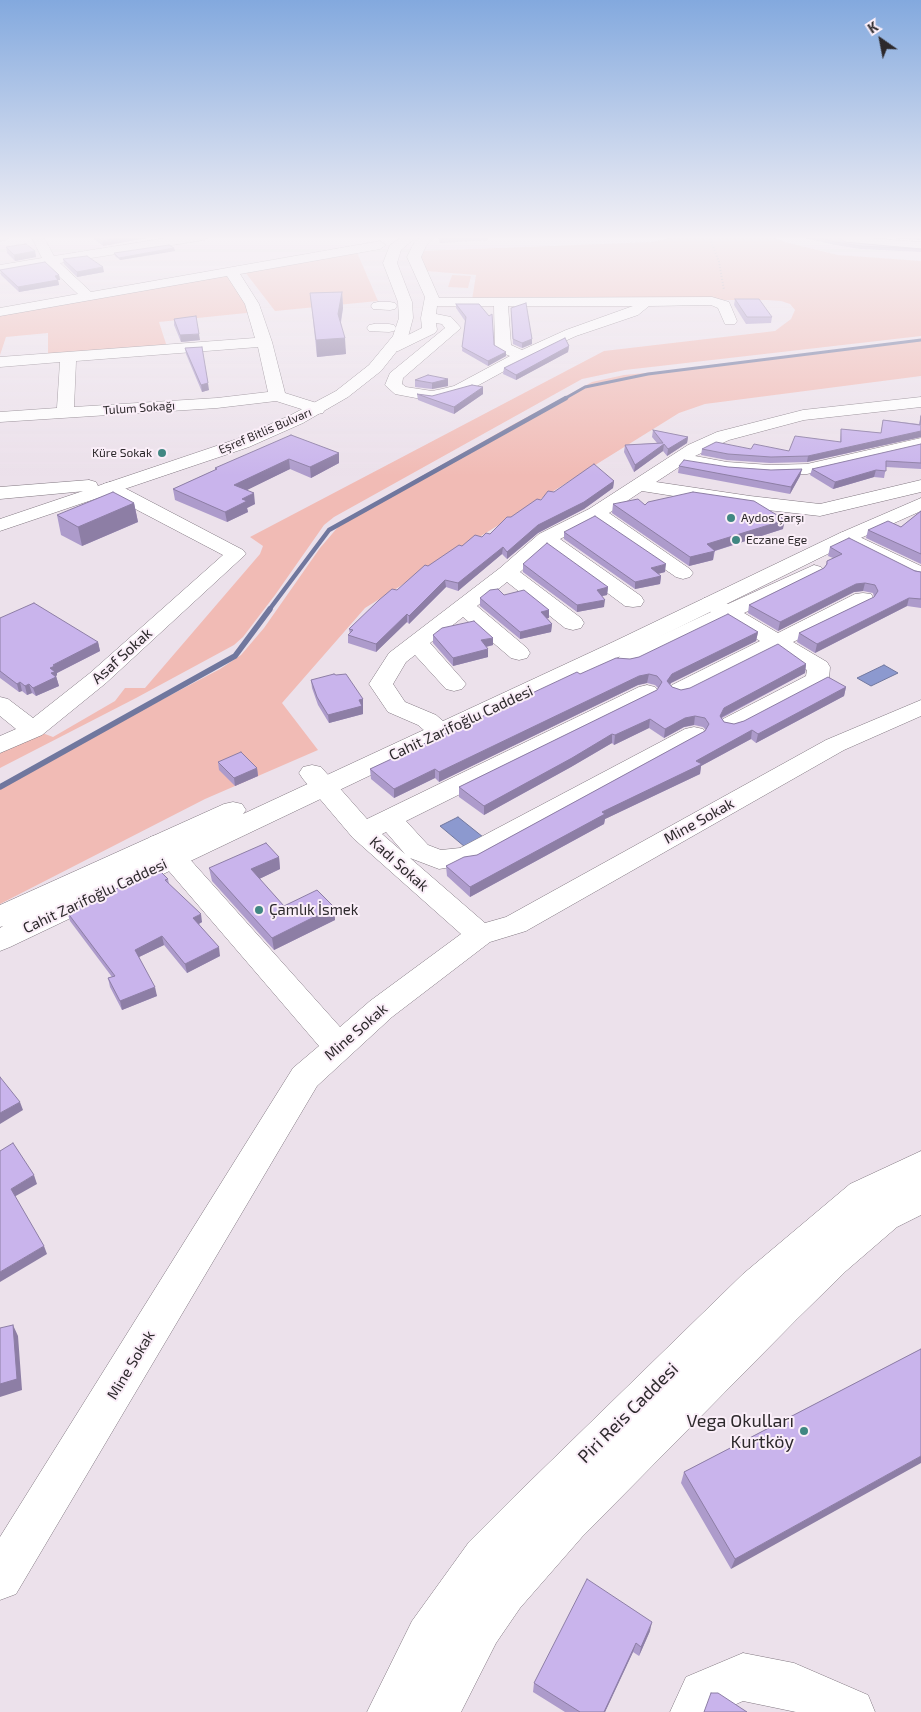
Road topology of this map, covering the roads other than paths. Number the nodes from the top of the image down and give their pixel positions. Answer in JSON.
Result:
{"nodes":[{"id":1,"x":256,"y":316,"type":"edge"},
{"id":2,"x":391,"y":316,"type":"edge"},
{"id":3,"x":405,"y":316,"type":"edge"},
{"id":4,"x":501,"y":316,"type":"edge"},
{"id":5,"x":622,"y":316,"type":"edge"},
{"id":6,"x":728,"y":316,"type":"edge"},
{"id":7,"x":428,"y":318,"type":"joint"},
{"id":8,"x":730,"y":321,"type":"dead end"},
{"id":9,"x":264,"y":342,"type":"junction"},
{"id":10,"x":393,"y":348,"type":"junction"},
{"id":11,"x":523,"y":355,"type":"junction"},
{"id":12,"x":68,"y":357,"type":"junction"},
{"id":13,"x":0,"y":362,"type":"edge"},
{"id":14,"x":277,"y":396,"type":"junction"},
{"id":15,"x":921,"y":402,"type":"edge"},
{"id":16,"x":310,"y":407,"type":"junction"},
{"id":17,"x":65,"y":413,"type":"junction"},
{"id":18,"x":0,"y":417,"type":"edge"},
{"id":19,"x":921,"y":443,"type":"edge"},
{"id":20,"x":678,"y":459,"type":"junction"},
{"id":21,"x":89,"y":486,"type":"junction"},
{"id":22,"x":640,"y":486,"type":"junction"},
{"id":23,"x":921,"y":486,"type":"edge"},
{"id":24,"x":110,"y":488,"type":"junction"},
{"id":25,"x":0,"y":493,"type":"edge"},
{"id":26,"x":921,"y":497,"type":"edge"},
{"id":27,"x":921,"y":504,"type":"edge"},
{"id":28,"x":596,"y":513,"type":"junction"},
{"id":29,"x":0,"y":515,"type":"edge"},
{"id":30,"x":0,"y":525,"type":"edge"},
{"id":31,"x":847,"y":537,"type":"junction"},
{"id":32,"x":546,"y":538,"type":"junction"},
{"id":33,"x":814,"y":571,"type":"edge"},
{"id":34,"x":508,"y":572,"type":"junction"},
{"id":35,"x":683,"y":573,"type":"dead end"},
{"id":36,"x":921,"y":574,"type":"edge"},
{"id":37,"x":863,"y":599,"type":"dead end"},
{"id":38,"x":633,"y":602,"type":"dead end"},
{"id":39,"x":464,"y":606,"type":"junction"},
{"id":40,"x":719,"y":607,"type":"junction"},
{"id":41,"x":573,"y":623,"type":"dead end"},
{"id":42,"x":777,"y":642,"type":"junction"},
{"id":43,"x":417,"y":643,"type":"junction"},
{"id":44,"x":519,"y":653,"type":"dead end"},
{"id":45,"x":629,"y":659,"type":"edge"},
{"id":46,"x":454,"y":684,"type":"dead end"},
{"id":47,"x":680,"y":690,"type":"edge"},
{"id":48,"x":647,"y":692,"type":"dead end"},
{"id":49,"x":0,"y":704,"type":"edge"},
{"id":50,"x":921,"y":707,"type":"edge"},
{"id":51,"x":732,"y":724,"type":"edge"},
{"id":52,"x":434,"y":726,"type":"junction"},
{"id":53,"x":34,"y":730,"type":"junction"},
{"id":54,"x":694,"y":734,"type":"dead end"},
{"id":55,"x":0,"y":745,"type":"edge"},
{"id":56,"x":318,"y":780,"type":"junction"},
{"id":57,"x":389,"y":819,"type":"junction"},
{"id":58,"x":363,"y":832,"type":"junction"},
{"id":59,"x":167,"y":851,"type":"junction"},
{"id":60,"x":0,"y":917,"type":"edge"},
{"id":61,"x":480,"y":935,"type":"junction"},
{"id":62,"x":0,"y":940,"type":"edge"},
{"id":63,"x":339,"y":1047,"type":"junction"},
{"id":64,"x":921,"y":1166,"type":"edge"},
{"id":65,"x":921,"y":1197,"type":"edge"},
{"id":66,"x":0,"y":1578,"type":"edge"},
{"id":67,"x":390,"y":1712,"type":"edge"},
{"id":68,"x":435,"y":1712,"type":"edge"},
{"id":69,"x":694,"y":1712,"type":"edge"},
{"id":70,"x":852,"y":1712,"type":"edge"}],
"edges":[{"from":1,"to":9,"type":"street"},
{"from":2,"to":16,"type":"street","name":"Eşref Bitlis Bulvarı"},
{"from":3,"to":10,"type":"street","name":"Eşref Bitlis Bulvarı"},
{"from":4,"to":11,"type":"street"},
{"from":5,"to":11,"type":"street"},
{"from":6,"to":8,"type":"street"},
{"from":7,"to":10,"type":"street"},
{"from":7,"to":11,"type":"street"},
{"from":9,"to":12,"type":"street"},
{"from":9,"to":14,"type":"street"},
{"from":10,"to":16,"type":"street","name":"Eşref Bitlis Bulvarı"},
{"from":12,"to":13,"type":"street"},
{"from":12,"to":17,"type":"street"},
{"from":14,"to":16,"type":"street"},
{"from":14,"to":17,"type":"street","name":"Tulum Sokağı"},
{"from":15,"to":20,"type":"street"},
{"from":16,"to":21,"type":"street","name":"Eşref Bitlis Bulvarı"},
{"from":16,"to":24,"type":"street","name":"Eşref Bitlis Bulvarı"},
{"from":17,"to":18,"type":"street","name":"Tulum Sokağı"},
{"from":19,"to":20,"type":"street"},
{"from":20,"to":22,"type":"street"},
{"from":21,"to":25,"type":"street"},
{"from":21,"to":29,"type":"street","name":"Eşref Bitlis Bulvarı"},
{"from":22,"to":23,"type":"street"},
{"from":22,"to":28,"type":"street"},
{"from":24,"to":30,"type":"street","name":"Eşref Bitlis Bulvarı"},
{"from":24,"to":53,"type":"street","name":"Asaf Sokak"},
{"from":26,"to":52,"type":"street","name":"Cahit Zarifoğlu Caddesi"},
{"from":27,"to":31,"type":"street","name":"Cahit Zarifoğlu Caddesi"},
{"from":28,"to":32,"type":"street"},
{"from":28,"to":35,"type":"street"},
{"from":31,"to":36,"type":"street"},
{"from":31,"to":40,"type":"street","name":"Cahit Zarifoğlu Caddesi"},
{"from":32,"to":34,"type":"street"},
{"from":32,"to":38,"type":"street"},
{"from":33,"to":40,"type":"street"},
{"from":34,"to":39,"type":"street"},
{"from":34,"to":41,"type":"street"},
{"from":37,"to":42,"type":"street"},
{"from":39,"to":43,"type":"street"},
{"from":39,"to":44,"type":"street"},
{"from":40,"to":42,"type":"street"},
{"from":40,"to":45,"type":"street"},
{"from":40,"to":52,"type":"street","name":"Cahit Zarifoğlu Caddesi"},
{"from":42,"to":47,"type":"street"},
{"from":42,"to":51,"type":"street"},
{"from":43,"to":46,"type":"street"},
{"from":43,"to":52,"type":"street"},
{"from":48,"to":57,"type":"street"},
{"from":49,"to":53,"type":"street"},
{"from":50,"to":61,"type":"street","name":"Mine Sokak"},
{"from":52,"to":56,"type":"street","name":"Cahit Zarifoğlu Caddesi"},
{"from":53,"to":55,"type":"street","name":"Asaf Sokak"},
{"from":54,"to":57,"type":"street"},
{"from":56,"to":58,"type":"street","name":"Kadı Sokak"},
{"from":56,"to":59,"type":"street","name":"Cahit Zarifoğlu Caddesi"},
{"from":57,"to":58,"type":"street"},
{"from":58,"to":61,"type":"street","name":"Kadı Sokak"},
{"from":59,"to":60,"type":"street","name":"Cahit Zarifoğlu Caddesi"},
{"from":59,"to":62,"type":"street","name":"Cahit Zarifoğlu Caddesi"},
{"from":59,"to":63,"type":"street"},
{"from":61,"to":63,"type":"street","name":"Mine Sokak"},
{"from":63,"to":66,"type":"street","name":"Mine Sokak"},
{"from":64,"to":67,"type":"street","name":"Piri Reis Caddesi"},
{"from":65,"to":68,"type":"street"},
{"from":69,"to":70,"type":"street"}]}
